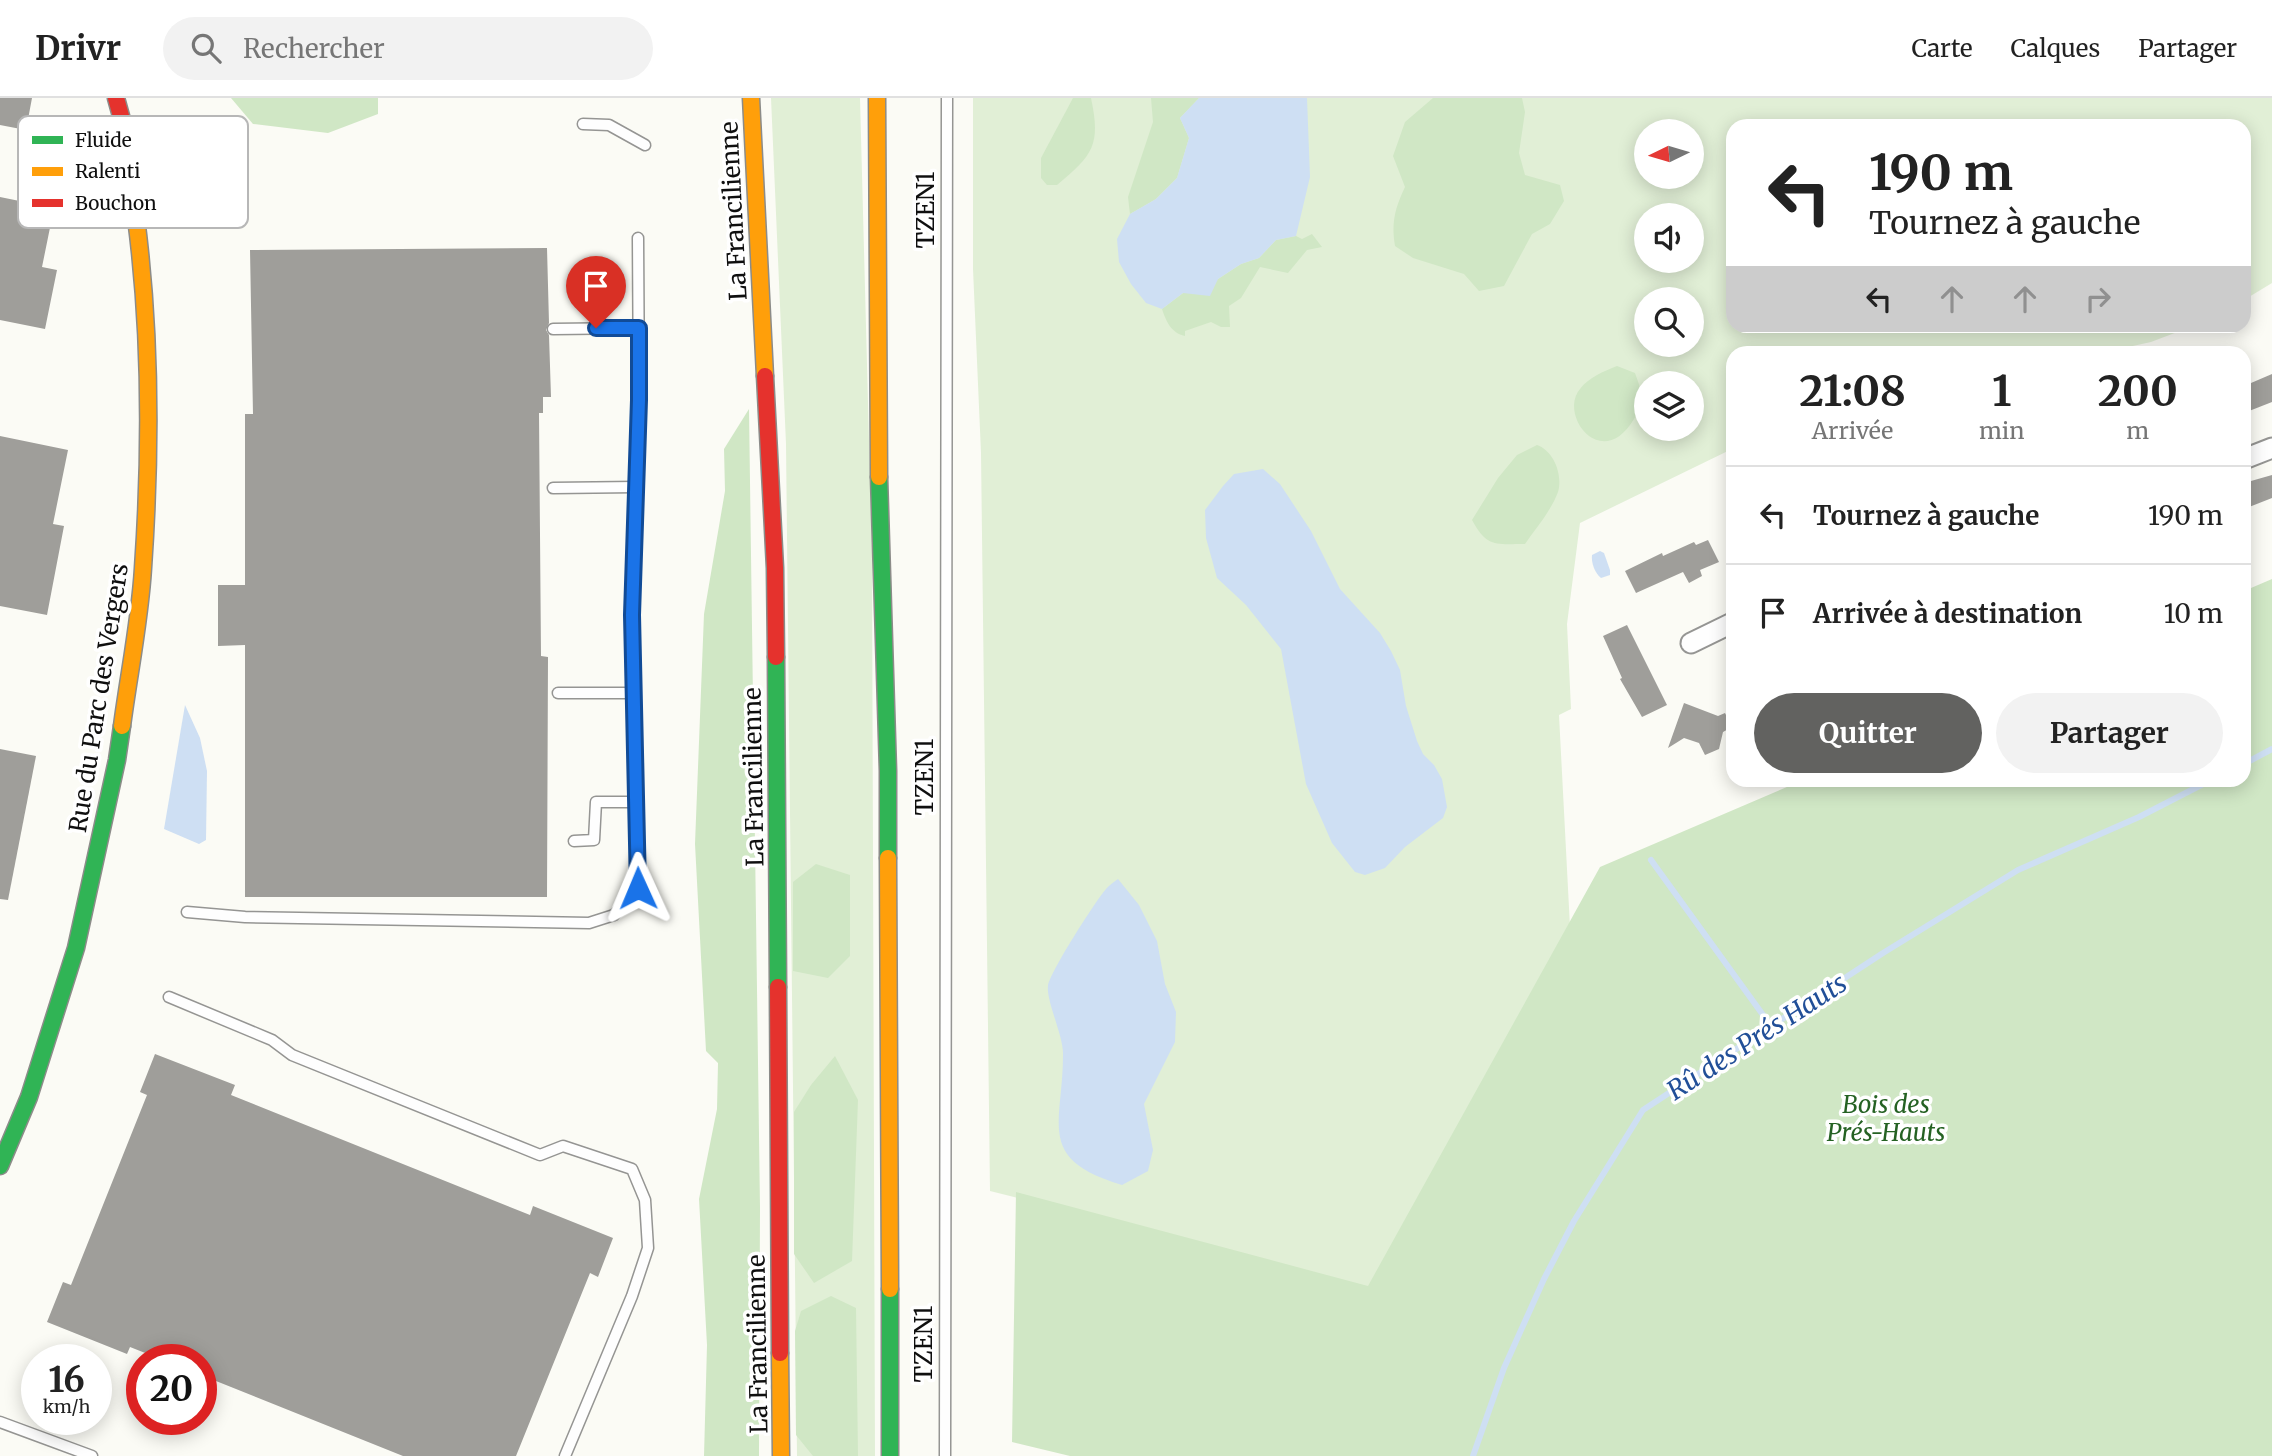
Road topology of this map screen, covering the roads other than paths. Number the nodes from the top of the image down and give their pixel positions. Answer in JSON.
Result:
{"nodes":[{"id":1,"x":116,"y":98,"type":"edge"},
{"id":2,"x":751,"y":98,"type":"edge"},
{"id":3,"x":947,"y":98,"type":"edge"},
{"id":4,"x":878,"y":101,"type":"edge"},
{"id":5,"x":121,"y":116,"type":"edge"},
{"id":6,"x":583,"y":124,"type":"dead end"},
{"id":7,"x":645,"y":145,"type":"dead end"},
{"id":8,"x":137,"y":228,"type":"edge"},
{"id":9,"x":638,"y":237,"type":"dead end"},
{"id":10,"x":639,"y":328,"type":"junction"},
{"id":11,"x":553,"y":329,"type":"dead end"},
{"id":12,"x":2272,"y":448,"type":"edge"},
{"id":13,"x":2251,"y":456,"type":"edge"},
{"id":14,"x":636,"y":487,"type":"junction"},
{"id":15,"x":554,"y":488,"type":"dead end"},
{"id":16,"x":1726,"y":627,"type":"edge"},
{"id":17,"x":1691,"y":643,"type":"dead end"},
{"id":18,"x":558,"y":693,"type":"dead end"},
{"id":19,"x":634,"y":693,"type":"junction"},
{"id":20,"x":636,"y":802,"type":"junction"},
{"id":21,"x":574,"y":841,"type":"dead end"},
{"id":22,"x":187,"y":912,"type":"dead end"},
{"id":23,"x":169,"y":997,"type":"dead end"},
{"id":24,"x":0,"y":1166,"type":"edge"},
{"id":25,"x":0,"y":1422,"type":"edge"},
{"id":26,"x":70,"y":1452,"type":"edge"},
{"id":27,"x":92,"y":1456,"type":"edge"},
{"id":28,"x":565,"y":1456,"type":"edge"},
{"id":29,"x":781,"y":1456,"type":"edge"},
{"id":30,"x":890,"y":1456,"type":"edge"},
{"id":31,"x":945,"y":1456,"type":"edge"}],
"edges":[{"from":1,"to":5,"type":"main road","name":"Rue du Parc des Vergers"},
{"from":2,"to":29,"type":"main road","name":"La Francilienne"},
{"from":3,"to":31,"type":"lane","name":"TZEN1"},
{"from":4,"to":30,"type":"main road"},
{"from":6,"to":7,"type":"lane"},
{"from":8,"to":24,"type":"main road","name":"Rue du Parc des Vergers"},
{"from":9,"to":10,"type":"lane"},
{"from":10,"to":11,"type":"lane"},
{"from":10,"to":14,"type":"lane"},
{"from":12,"to":13,"type":"street"},
{"from":14,"to":15,"type":"lane"},
{"from":14,"to":19,"type":"lane"},
{"from":16,"to":17,"type":"street"},
{"from":18,"to":19,"type":"lane"},
{"from":19,"to":20,"type":"lane"},
{"from":20,"to":21,"type":"lane"},
{"from":20,"to":22,"type":"lane"},
{"from":23,"to":28,"type":"lane"},
{"from":25,"to":26,"type":"lane"},
{"from":26,"to":27,"type":"lane"}]}
